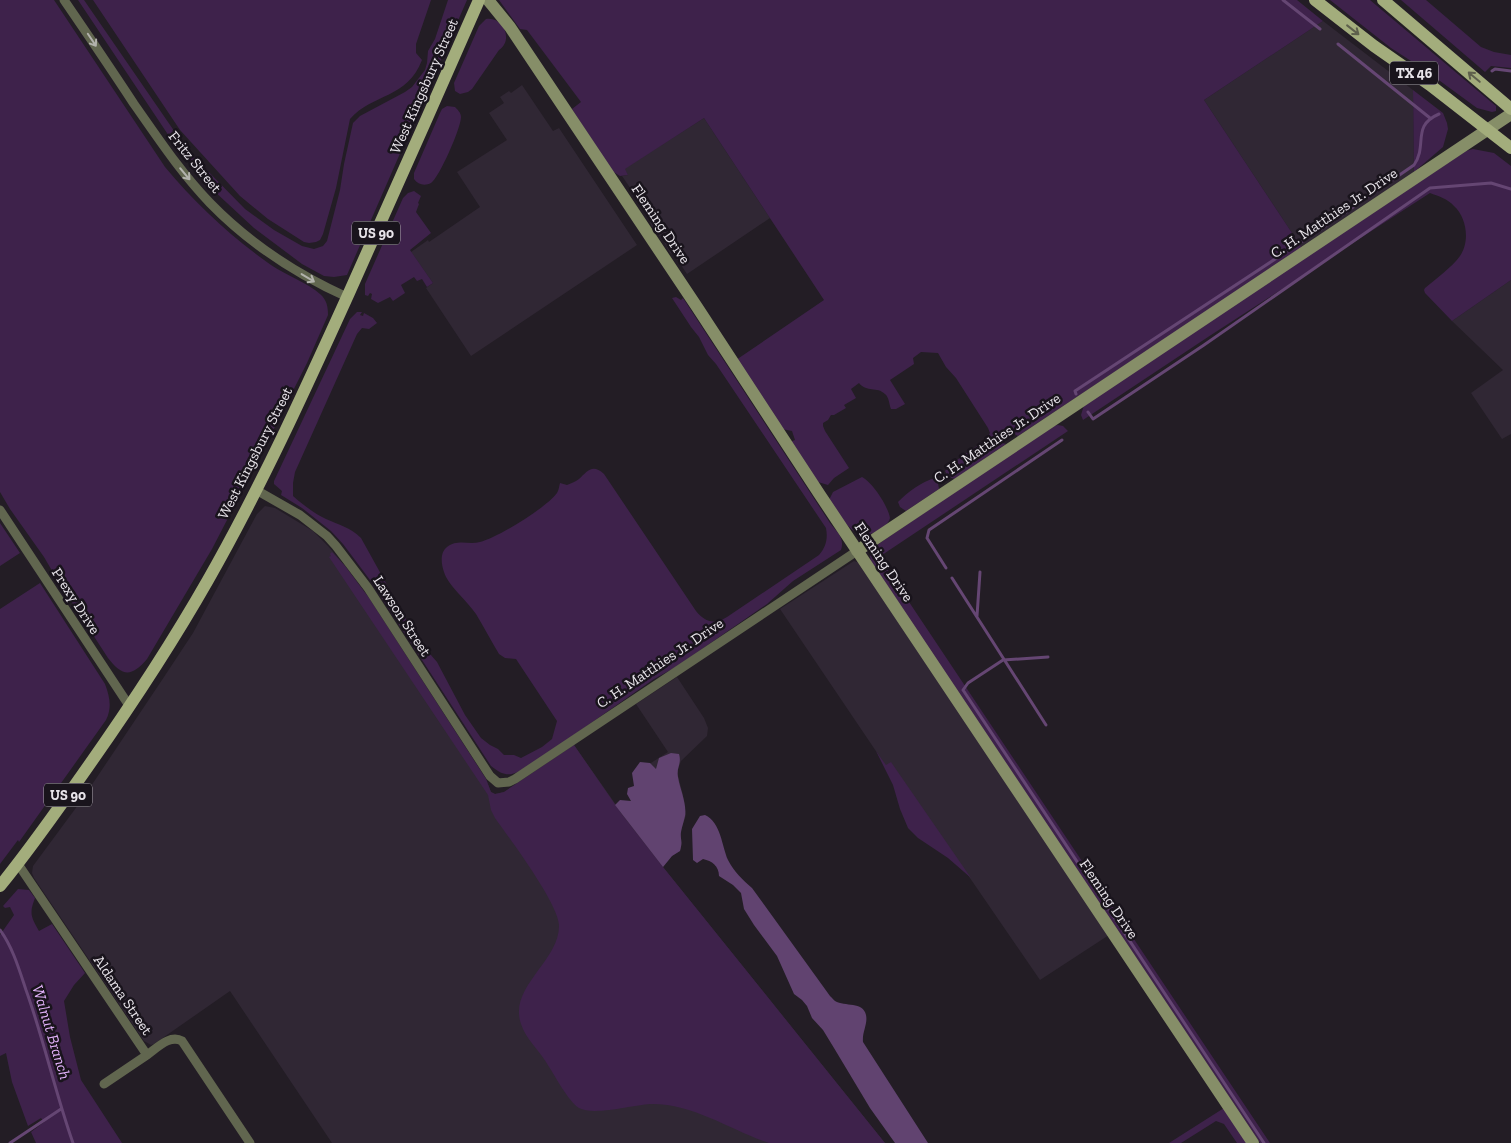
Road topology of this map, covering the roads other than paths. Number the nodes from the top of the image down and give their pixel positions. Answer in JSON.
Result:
{"nodes":[{"id":1,"x":64,"y":0,"type":"edge"},
{"id":2,"x":479,"y":0,"type":"edge"},
{"id":3,"x":488,"y":0,"type":"edge"},
{"id":4,"x":1315,"y":0,"type":"edge"},
{"id":5,"x":1383,"y":0,"type":"edge"},
{"id":6,"x":1511,"y":109,"type":"edge"},
{"id":7,"x":1511,"y":114,"type":"edge"},
{"id":8,"x":1488,"y":130,"type":"junction"},
{"id":9,"x":1511,"y":148,"type":"edge"},
{"id":10,"x":347,"y":296,"type":"junction"},
{"id":11,"x":256,"y":490,"type":"junction"},
{"id":12,"x":0,"y":510,"type":"edge"},
{"id":13,"x":857,"y":551,"type":"junction"},
{"id":14,"x":130,"y":707,"type":"junction"},
{"id":15,"x":498,"y":783,"type":"joint"},
{"id":16,"x":18,"y":864,"type":"junction"},
{"id":17,"x":2,"y":884,"type":"edge"},
{"id":18,"x":147,"y":1055,"type":"junction"},
{"id":19,"x":104,"y":1084,"type":"dead end"},
{"id":20,"x":250,"y":1143,"type":"edge"},
{"id":21,"x":1253,"y":1143,"type":"edge"}],
"edges":[{"from":1,"to":10,"type":"street","name":"Fritz Street","one_way":true},
{"from":2,"to":10,"type":"main road","name":"West Kingsbury Street","number":"US 90"},
{"from":3,"to":13,"type":"street","name":"Fleming Drive"},
{"from":4,"to":8,"type":"main road","number":"TX 46","one_way":true},
{"from":6,"to":5,"type":"main road","number":"TX 46","one_way":true},
{"from":7,"to":8,"type":"street","name":"C. H. Matthies Jr. Drive"},
{"from":8,"to":9,"type":"main road","number":"TX 46"},
{"from":8,"to":13,"type":"street","name":"C. H. Matthies Jr. Drive"},
{"from":10,"to":11,"type":"main road","name":"West Kingsbury Street","number":"US 90"},
{"from":11,"to":14,"type":"main road","name":"West Kingsbury Street","number":"US 90"},
{"from":11,"to":15,"type":"street","name":"Lawson Street"},
{"from":12,"to":14,"type":"street","name":"Prexy Drive"},
{"from":13,"to":15,"type":"street","name":"C. H. Matthies Jr. Drive"},
{"from":13,"to":21,"type":"street","name":"Fleming Drive"},
{"from":14,"to":16,"type":"main road","name":"West Kingsbury Street","number":"US 90"},
{"from":16,"to":17,"type":"main road","name":"West Kingsbury Street","number":"US 90"},
{"from":16,"to":18,"type":"street","name":"Aldama Street"},
{"from":18,"to":19,"type":"street"},
{"from":18,"to":20,"type":"street","name":"Aldama Street"}]}
